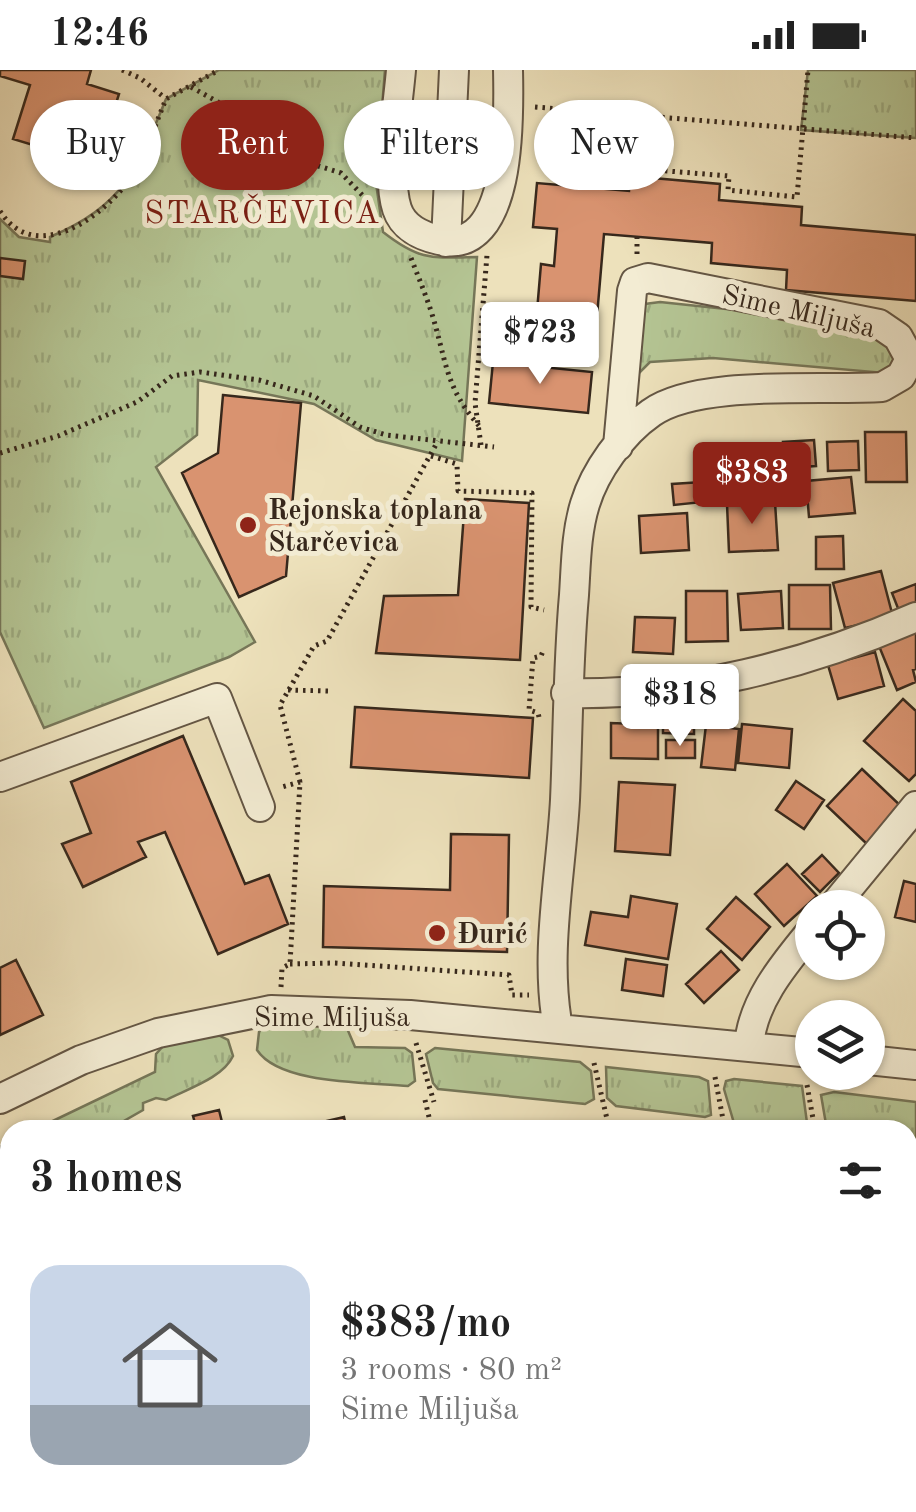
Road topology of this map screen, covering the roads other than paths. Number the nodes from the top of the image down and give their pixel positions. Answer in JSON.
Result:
{"nodes":[{"id":1,"x":401,"y":70,"type":"edge"},
{"id":2,"x":454,"y":70,"type":"edge"},
{"id":3,"x":508,"y":70,"type":"edge"},
{"id":4,"x":446,"y":242,"type":"junction"},
{"id":5,"x":618,"y":446,"type":"junction"},
{"id":6,"x":916,"y":616,"type":"edge"},
{"id":7,"x":566,"y":694,"type":"junction"},
{"id":8,"x":0,"y":776,"type":"edge"},
{"id":9,"x":258,"y":801,"type":"road end"},
{"id":10,"x":916,"y":806,"type":"edge"},
{"id":11,"x":847,"y":890,"type":"edge"},
{"id":12,"x":795,"y":951,"type":"edge"},
{"id":13,"x":558,"y":1028,"type":"junction"},
{"id":14,"x":749,"y":1046,"type":"junction"},
{"id":15,"x":795,"y":1051,"type":"edge"},
{"id":16,"x":885,"y":1062,"type":"edge"},
{"id":17,"x":916,"y":1065,"type":"edge"},
{"id":18,"x":0,"y":1099,"type":"edge"}],
"edges":[{"from":1,"to":4,"type":"street"},
{"from":2,"to":4,"type":"street"},
{"from":3,"to":4,"type":"street"},
{"from":5,"to":5,"type":"street","name":"Sime Miljuša"},
{"from":5,"to":7,"type":"street","name":"Sime Miljuša"},
{"from":6,"to":7,"type":"street"},
{"from":7,"to":13,"type":"street","name":"Sime Miljuša"},
{"from":8,"to":9,"type":"street"},
{"from":10,"to":11,"type":"street"},
{"from":12,"to":14,"type":"street"},
{"from":13,"to":14,"type":"street","name":"Sime Miljuša"},
{"from":13,"to":18,"type":"street","name":"Sime Miljuša"},
{"from":14,"to":15,"type":"street","name":"Sime Miljuša"},
{"from":16,"to":17,"type":"street"}]}
